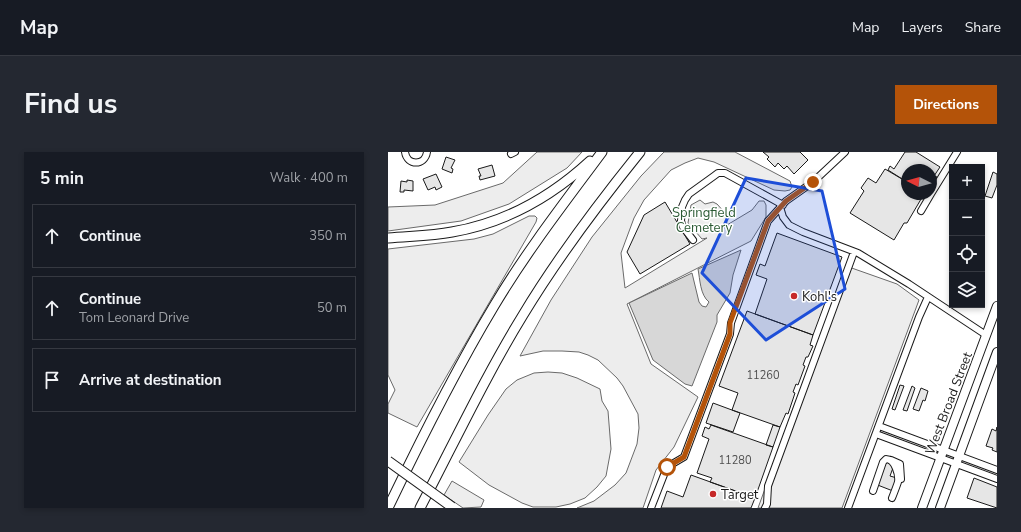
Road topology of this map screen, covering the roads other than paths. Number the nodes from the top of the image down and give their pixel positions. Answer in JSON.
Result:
{"nodes":[{"id":1,"x":406,"y":152,"type":"edge"},
{"id":2,"x":427,"y":152,"type":"edge"},
{"id":3,"x":601,"y":152,"type":"edge"},
{"id":4,"x":640,"y":152,"type":"edge"},
{"id":5,"x":845,"y":152,"type":"edge"},
{"id":6,"x":957,"y":152,"type":"edge"},
{"id":7,"x":937,"y":184,"type":"edge"},
{"id":8,"x":927,"y":200,"type":"edge"},
{"id":9,"x":782,"y":206,"type":"junction"},
{"id":10,"x":920,"y":211,"type":"dead end"},
{"id":11,"x":388,"y":238,"type":"edge"},
{"id":12,"x":693,"y":240,"type":"dead end"},
{"id":13,"x":854,"y":252,"type":"junction"},
{"id":14,"x":928,"y":297,"type":"junction"},
{"id":15,"x":997,"y":306,"type":"edge"},
{"id":16,"x":986,"y":335,"type":"junction"},
{"id":17,"x":997,"y":352,"type":"edge"},
{"id":18,"x":879,"y":426,"type":"junction"},
{"id":19,"x":876,"y":434,"type":"junction"},
{"id":20,"x":944,"y":450,"type":"junction"},
{"id":21,"x":959,"y":455,"type":"junction"},
{"id":22,"x":940,"y":458,"type":"junction"},
{"id":23,"x":445,"y":459,"type":"junction"},
{"id":24,"x":388,"y":461,"type":"edge"},
{"id":25,"x":956,"y":464,"type":"junction"},
{"id":26,"x":997,"y":470,"type":"edge"},
{"id":27,"x":997,"y":479,"type":"edge"},
{"id":28,"x":873,"y":491,"type":"dead end"},
{"id":29,"x":892,"y":498,"type":"dead end"},
{"id":30,"x":388,"y":508,"type":"edge"},
{"id":31,"x":420,"y":508,"type":"edge"},
{"id":32,"x":426,"y":508,"type":"edge"},
{"id":33,"x":453,"y":508,"type":"edge"},
{"id":34,"x":651,"y":508,"type":"edge"},
{"id":35,"x":765,"y":508,"type":"edge"},
{"id":36,"x":848,"y":508,"type":"edge"},
{"id":37,"x":922,"y":508,"type":"edge"},
{"id":38,"x":940,"y":508,"type":"edge"}],
"edges":[{"from":1,"to":2,"type":"street"},
{"from":3,"to":11,"type":"highway"},
{"from":3,"to":30,"type":"highway"},
{"from":4,"to":23,"type":"highway"},
{"from":5,"to":9,"type":"street"},
{"from":6,"to":7,"type":"street"},
{"from":8,"to":10,"type":"street"},
{"from":9,"to":12,"type":"street"},
{"from":9,"to":13,"type":"street"},
{"from":9,"to":34,"type":"street"},
{"from":13,"to":14,"type":"street"},
{"from":13,"to":35,"type":"street"},
{"from":14,"to":16,"type":"street"},
{"from":14,"to":18,"type":"street"},
{"from":15,"to":16,"type":"main road","name":"West Broad Street"},
{"from":16,"to":20,"type":"main road","name":"West Broad Street"},
{"from":17,"to":21,"type":"main road"},
{"from":18,"to":19,"type":"street"},
{"from":18,"to":20,"type":"street"},
{"from":19,"to":22,"type":"street"},
{"from":19,"to":36,"type":"street"},
{"from":20,"to":21,"type":"street"},
{"from":20,"to":22,"type":"main road","name":"West Broad Street"},
{"from":21,"to":25,"type":"main road"},
{"from":21,"to":26,"type":"street"},
{"from":22,"to":25,"type":"street"},
{"from":22,"to":37,"type":"main road","name":"West Broad Street"},
{"from":23,"to":31,"type":"highway"},
{"from":23,"to":32,"type":"highway"},
{"from":24,"to":33,"type":"highway","bridge":true},
{"from":25,"to":27,"type":"street"},
{"from":25,"to":38,"type":"main road"},
{"from":28,"to":29,"type":"street"}]}
